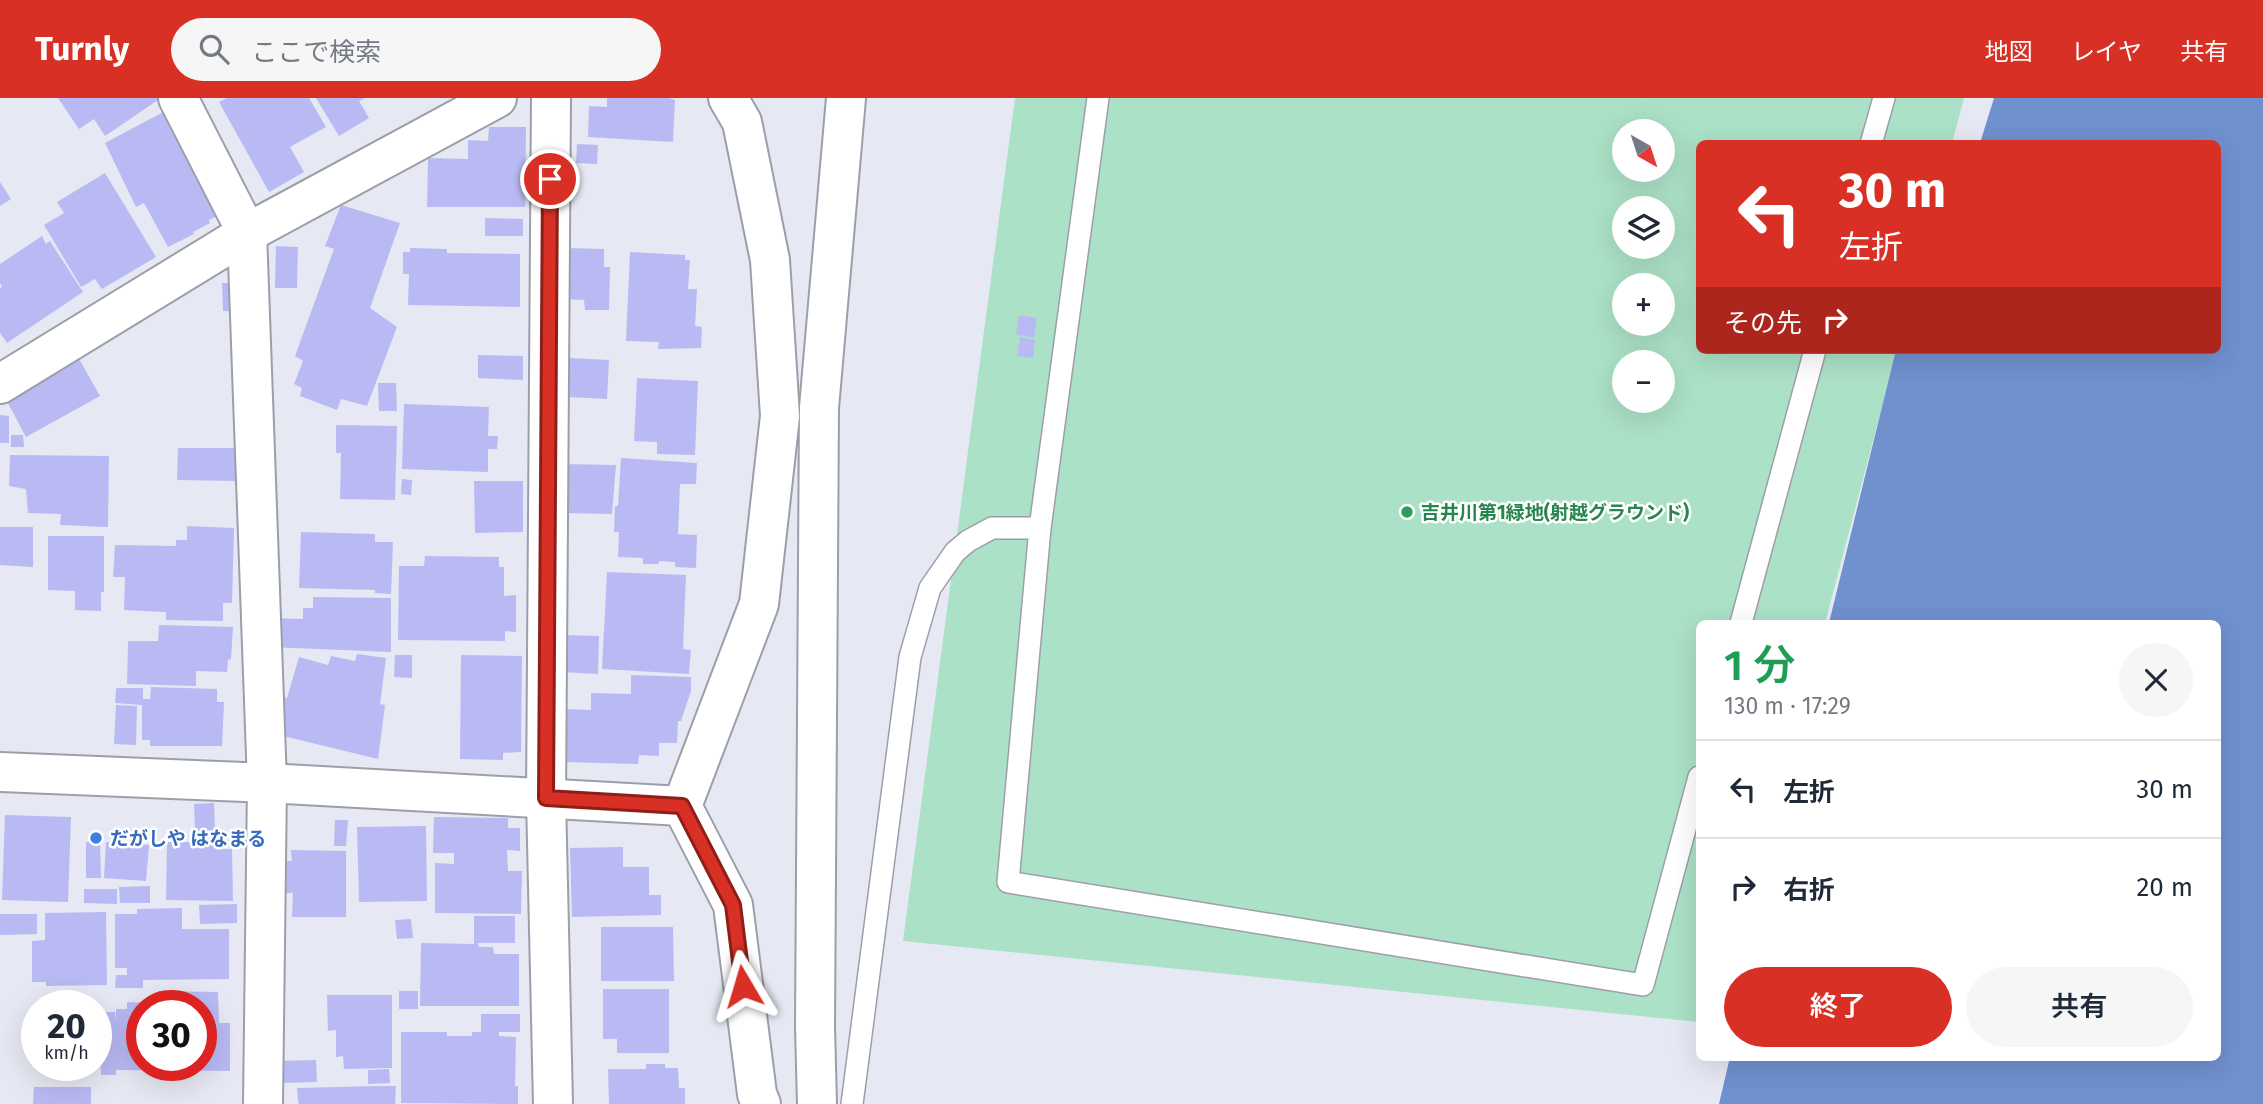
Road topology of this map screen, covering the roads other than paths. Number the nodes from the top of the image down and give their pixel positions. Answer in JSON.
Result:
{"nodes":[{"id":1,"x":178,"y":98,"type":"edge"},
{"id":2,"x":497,"y":98,"type":"edge"},
{"id":3,"x":551,"y":98,"type":"edge"},
{"id":4,"x":728,"y":98,"type":"edge"},
{"id":5,"x":846,"y":98,"type":"edge"},
{"id":6,"x":1098,"y":98,"type":"edge"},
{"id":7,"x":1884,"y":98,"type":"edge"},
{"id":8,"x":1872,"y":140,"type":"edge"},
{"id":9,"x":247,"y":233,"type":"junction"},
{"id":10,"x":1814,"y":354,"type":"edge"},
{"id":11,"x":0,"y":384,"type":"edge"},
{"id":12,"x":1040,"y":528,"type":"junction"},
{"id":13,"x":1742,"y":620,"type":"edge"},
{"id":14,"x":0,"y":772,"type":"edge"},
{"id":15,"x":267,"y":783,"type":"junction"},
{"id":16,"x":1696,"y":788,"type":"edge"},
{"id":17,"x":546,"y":798,"type":"junction"},
{"id":18,"x":682,"y":806,"type":"junction"},
{"id":19,"x":263,"y":1104,"type":"edge"},
{"id":20,"x":552,"y":1104,"type":"edge"},
{"id":21,"x":761,"y":1104,"type":"edge"},
{"id":22,"x":817,"y":1104,"type":"edge"},
{"id":23,"x":852,"y":1104,"type":"edge"}],
"edges":[{"from":1,"to":9,"type":"street"},
{"from":2,"to":9,"type":"street"},
{"from":3,"to":17,"type":"street"},
{"from":4,"to":18,"type":"street"},
{"from":5,"to":22,"type":"street"},
{"from":6,"to":12,"type":"lane"},
{"from":7,"to":8,"type":"lane"},
{"from":9,"to":11,"type":"street"},
{"from":9,"to":15,"type":"street"},
{"from":10,"to":13,"type":"lane"},
{"from":12,"to":16,"type":"lane"},
{"from":12,"to":23,"type":"lane"},
{"from":14,"to":15,"type":"street"},
{"from":15,"to":17,"type":"street"},
{"from":15,"to":19,"type":"street"},
{"from":17,"to":18,"type":"street"},
{"from":17,"to":20,"type":"street"},
{"from":18,"to":21,"type":"street"}]}
